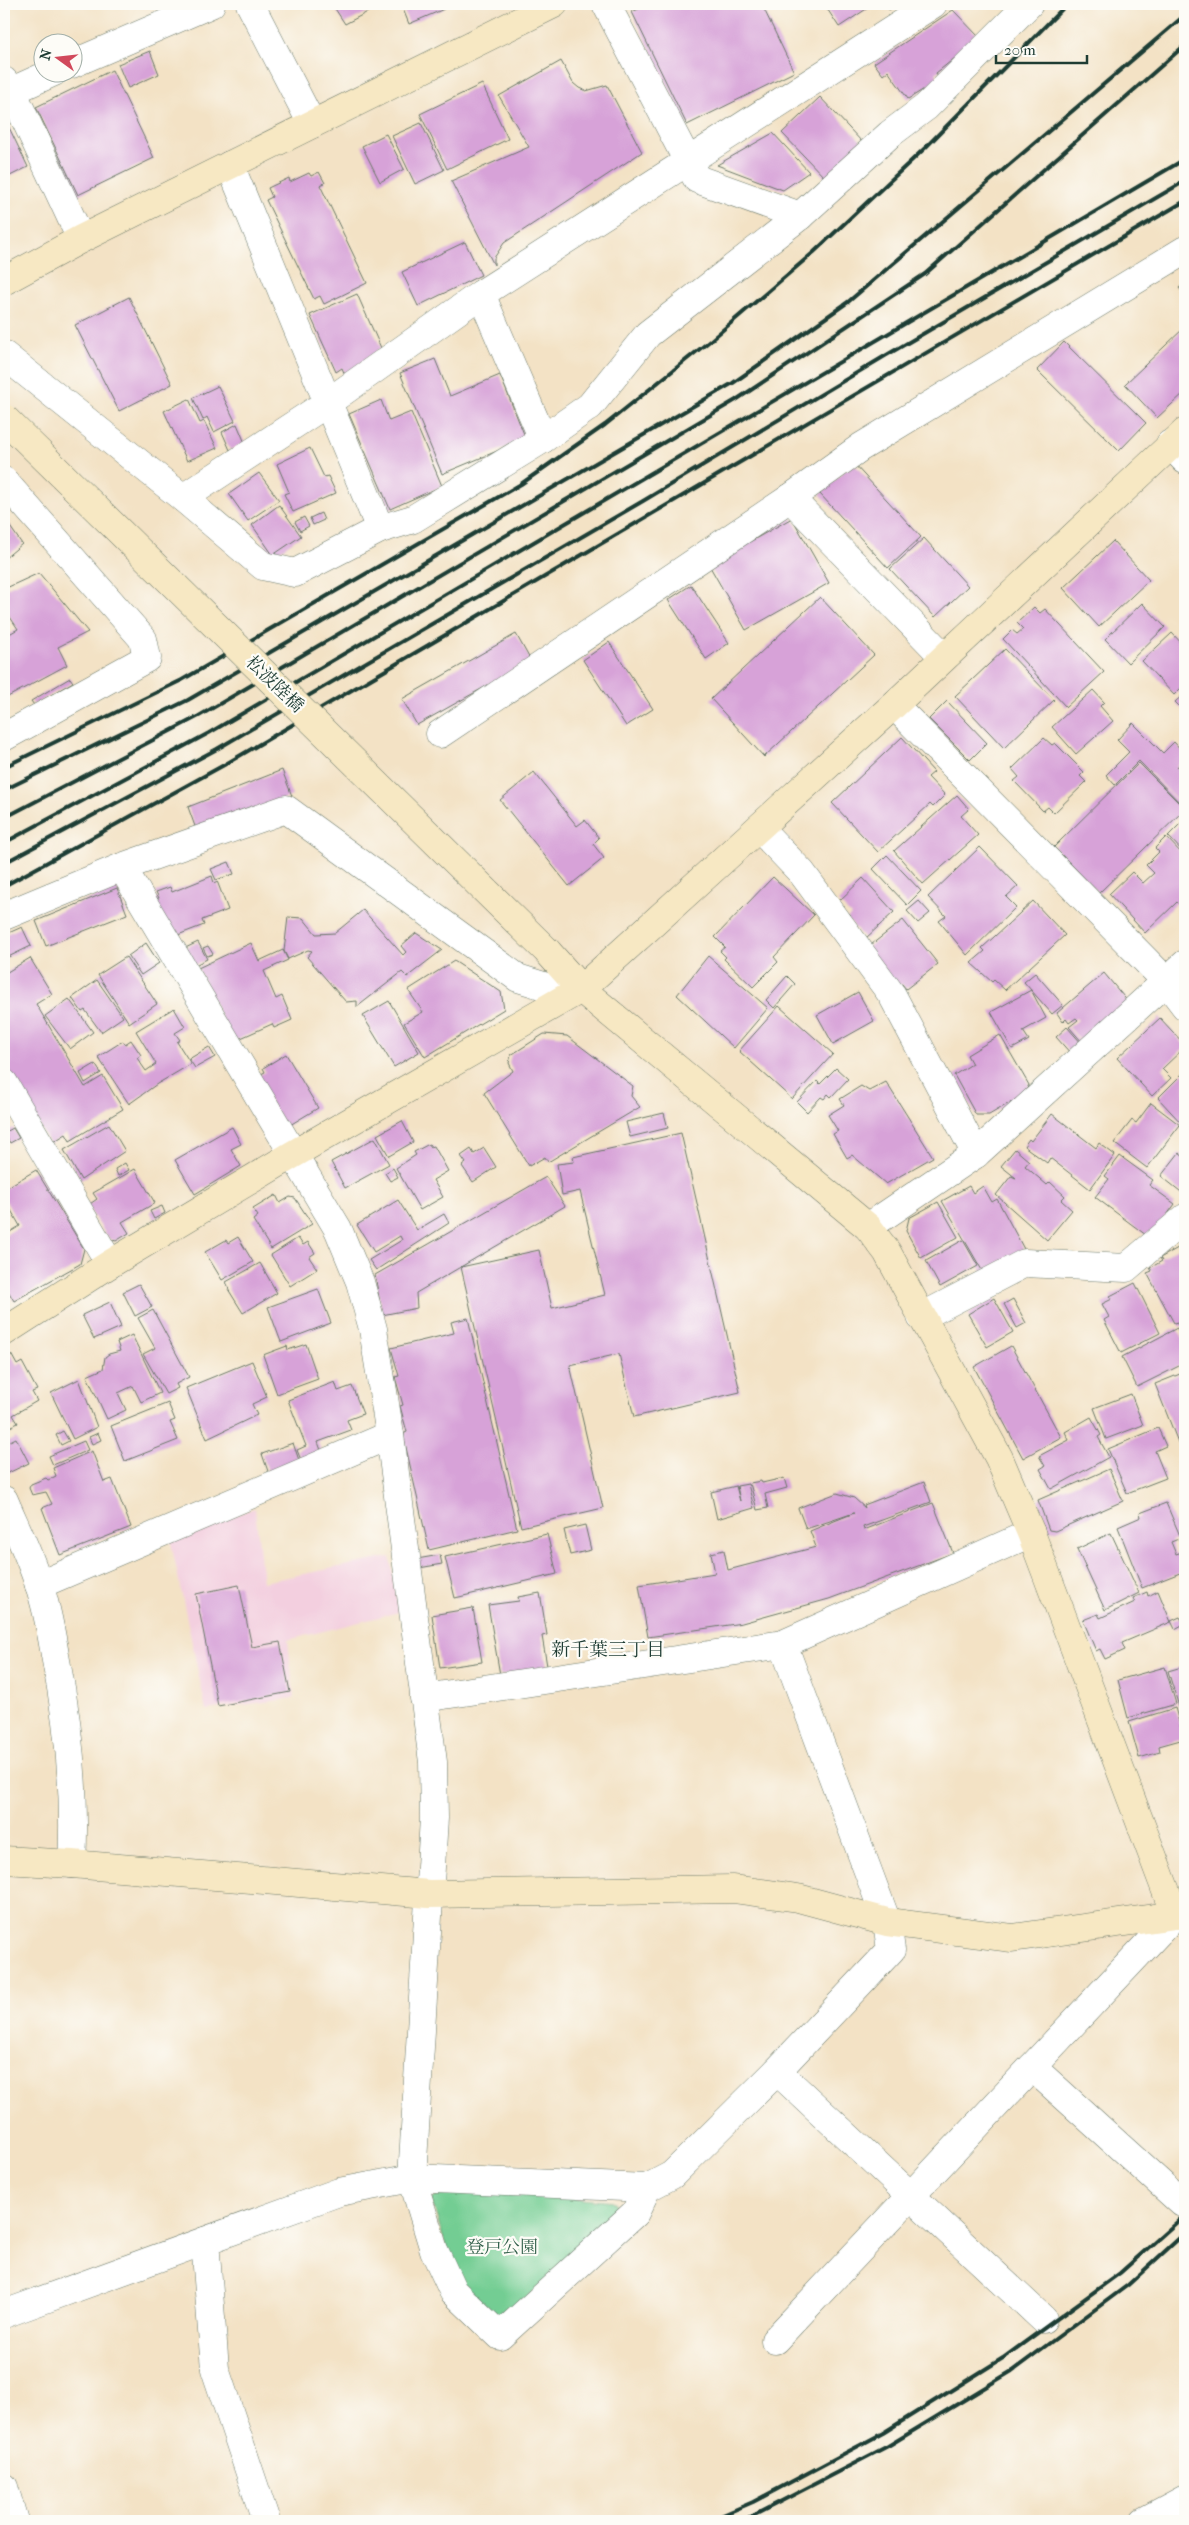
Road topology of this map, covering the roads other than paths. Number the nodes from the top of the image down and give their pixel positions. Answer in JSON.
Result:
{"nodes":[{"id":1,"x":211,"y":4,"type":"edge"},
{"id":2,"x":250,"y":4,"type":"edge"},
{"id":3,"x":554,"y":4,"type":"edge"},
{"id":4,"x":606,"y":4,"type":"edge"},
{"id":5,"x":933,"y":4,"type":"edge"},
{"id":6,"x":1029,"y":4,"type":"edge"},
{"id":7,"x":82,"y":60,"type":"edge"},
{"id":8,"x":32,"y":79,"type":"edge"},
{"id":9,"x":8,"y":86,"type":"edge"},
{"id":10,"x":312,"y":124,"type":"junction"},
{"id":11,"x":688,"y":161,"type":"junction"},
{"id":12,"x":230,"y":165,"type":"junction"},
{"id":13,"x":800,"y":216,"type":"junction"},
{"id":14,"x":81,"y":239,"type":"junction"},
{"id":15,"x":1185,"y":250,"type":"edge"},
{"id":16,"x":4,"y":281,"type":"edge"},
{"id":17,"x":481,"y":294,"type":"junction"},
{"id":18,"x":4,"y":355,"type":"edge"},
{"id":19,"x":327,"y":403,"type":"junction"},
{"id":20,"x":4,"y":418,"type":"edge"},
{"id":21,"x":544,"y":439,"type":"junction"},
{"id":22,"x":1180,"y":445,"type":"edge"},
{"id":23,"x":4,"y":481,"type":"edge"},
{"id":24,"x":182,"y":498,"type":"junction"},
{"id":25,"x":790,"y":498,"type":"junction"},
{"id":26,"x":380,"y":529,"type":"junction"},
{"id":27,"x":944,"y":657,"type":"junction"},
{"id":28,"x":894,"y":705,"type":"junction"},
{"id":29,"x":440,"y":734,"type":"dead end"},
{"id":30,"x":4,"y":737,"type":"edge"},
{"id":31,"x":759,"y":828,"type":"junction"},
{"id":32,"x":122,"y":867,"type":"junction"},
{"id":33,"x":4,"y":916,"type":"edge"},
{"id":34,"x":1176,"y":972,"type":"edge"},
{"id":35,"x":581,"y":989,"type":"junction"},
{"id":36,"x":1185,"y":1006,"type":"edge"},
{"id":37,"x":4,"y":1083,"type":"edge"},
{"id":38,"x":976,"y":1154,"type":"junction"},
{"id":39,"x":292,"y":1155,"type":"junction"},
{"id":40,"x":1185,"y":1218,"type":"edge"},
{"id":41,"x":868,"y":1228,"type":"junction"},
{"id":42,"x":110,"y":1264,"type":"junction"},
{"id":43,"x":921,"y":1317,"type":"junction"},
{"id":44,"x":4,"y":1332,"type":"edge"},
{"id":45,"x":390,"y":1435,"type":"junction"},
{"id":46,"x":4,"y":1500,"type":"edge"},
{"id":47,"x":1031,"y":1533,"type":"junction"},
{"id":48,"x":40,"y":1585,"type":"junction"},
{"id":49,"x":783,"y":1644,"type":"junction"},
{"id":50,"x":424,"y":1698,"type":"junction"},
{"id":51,"x":4,"y":1860,"type":"edge"},
{"id":52,"x":72,"y":1864,"type":"junction"},
{"id":53,"x":429,"y":1894,"type":"junction"},
{"id":54,"x":1182,"y":1915,"type":"edge"},
{"id":55,"x":887,"y":1922,"type":"junction"},
{"id":56,"x":1032,"y":2067,"type":"junction"},
{"id":57,"x":777,"y":2071,"type":"junction"},
{"id":58,"x":412,"y":2178,"type":"junction"},
{"id":59,"x":647,"y":2188,"type":"junction"},
{"id":60,"x":911,"y":2196,"type":"junction"},
{"id":61,"x":1182,"y":2203,"type":"dead end"},
{"id":62,"x":205,"y":2241,"type":"junction"},
{"id":63,"x":4,"y":2314,"type":"edge"},
{"id":64,"x":1042,"y":2319,"type":"dead end"},
{"id":65,"x":775,"y":2340,"type":"dead end"},
{"id":66,"x":4,"y":2487,"type":"edge"},
{"id":67,"x":1185,"y":2499,"type":"edge"},
{"id":68,"x":14,"y":2521,"type":"edge"},
{"id":69,"x":266,"y":2521,"type":"edge"},
{"id":70,"x":1144,"y":2521,"type":"edge"}],
"edges":[{"from":1,"to":7,"type":"street"},
{"from":2,"to":10,"type":"street"},
{"from":3,"to":10,"type":"street"},
{"from":4,"to":11,"type":"street"},
{"from":5,"to":11,"type":"street"},
{"from":6,"to":13,"type":"street"},
{"from":8,"to":9,"type":"street"},
{"from":9,"to":14,"type":"street"},
{"from":10,"to":12,"type":"street"},
{"from":11,"to":13,"type":"street"},
{"from":11,"to":17,"type":"street"},
{"from":12,"to":14,"type":"street"},
{"from":12,"to":19,"type":"street"},
{"from":13,"to":21,"type":"street"},
{"from":14,"to":16,"type":"street"},
{"from":15,"to":25,"type":"street"},
{"from":17,"to":19,"type":"street"},
{"from":17,"to":21,"type":"street"},
{"from":18,"to":24,"type":"street"},
{"from":19,"to":24,"type":"street"},
{"from":19,"to":26,"type":"street"},
{"from":20,"to":35,"type":"street","name":"松波陸橋","bridge":true},
{"from":21,"to":26,"type":"street"},
{"from":22,"to":27,"type":"street"},
{"from":23,"to":30,"type":"street"},
{"from":24,"to":26,"type":"street"},
{"from":25,"to":27,"type":"street"},
{"from":25,"to":29,"type":"street"},
{"from":27,"to":28,"type":"street"},
{"from":28,"to":31,"type":"street"},
{"from":28,"to":34,"type":"street"},
{"from":31,"to":35,"type":"street"},
{"from":31,"to":38,"type":"street"},
{"from":32,"to":33,"type":"street"},
{"from":32,"to":35,"type":"street"},
{"from":32,"to":39,"type":"street"},
{"from":34,"to":36,"type":"street"},
{"from":34,"to":38,"type":"street"},
{"from":35,"to":39,"type":"street"},
{"from":35,"to":41,"type":"street","name":"松波陸橋"},
{"from":37,"to":42,"type":"street"},
{"from":38,"to":41,"type":"street"},
{"from":39,"to":42,"type":"street"},
{"from":39,"to":45,"type":"street"},
{"from":40,"to":43,"type":"street"},
{"from":41,"to":43,"type":"street","name":"松波陸橋"},
{"from":42,"to":44,"type":"street"},
{"from":43,"to":47,"type":"street","name":"松波陸橋"},
{"from":45,"to":48,"type":"street"},
{"from":45,"to":50,"type":"street"},
{"from":46,"to":48,"type":"street"},
{"from":47,"to":49,"type":"street"},
{"from":47,"to":54,"type":"street","name":"松波陸橋"},
{"from":48,"to":52,"type":"street"},
{"from":49,"to":50,"type":"street"},
{"from":49,"to":55,"type":"street"},
{"from":50,"to":53,"type":"street"},
{"from":51,"to":52,"type":"street"},
{"from":52,"to":53,"type":"street"},
{"from":53,"to":55,"type":"street"},
{"from":53,"to":58,"type":"street"},
{"from":54,"to":55,"type":"street"},
{"from":54,"to":56,"type":"street"},
{"from":55,"to":57,"type":"street"},
{"from":56,"to":60,"type":"street"},
{"from":56,"to":61,"type":"street"},
{"from":57,"to":59,"type":"street"},
{"from":57,"to":60,"type":"street"},
{"from":58,"to":59,"type":"street"},
{"from":58,"to":59,"type":"street"},
{"from":58,"to":62,"type":"street"},
{"from":60,"to":64,"type":"street"},
{"from":60,"to":65,"type":"street"},
{"from":62,"to":63,"type":"street"},
{"from":62,"to":69,"type":"street"},
{"from":66,"to":68,"type":"street"},
{"from":67,"to":70,"type":"street"}]}
